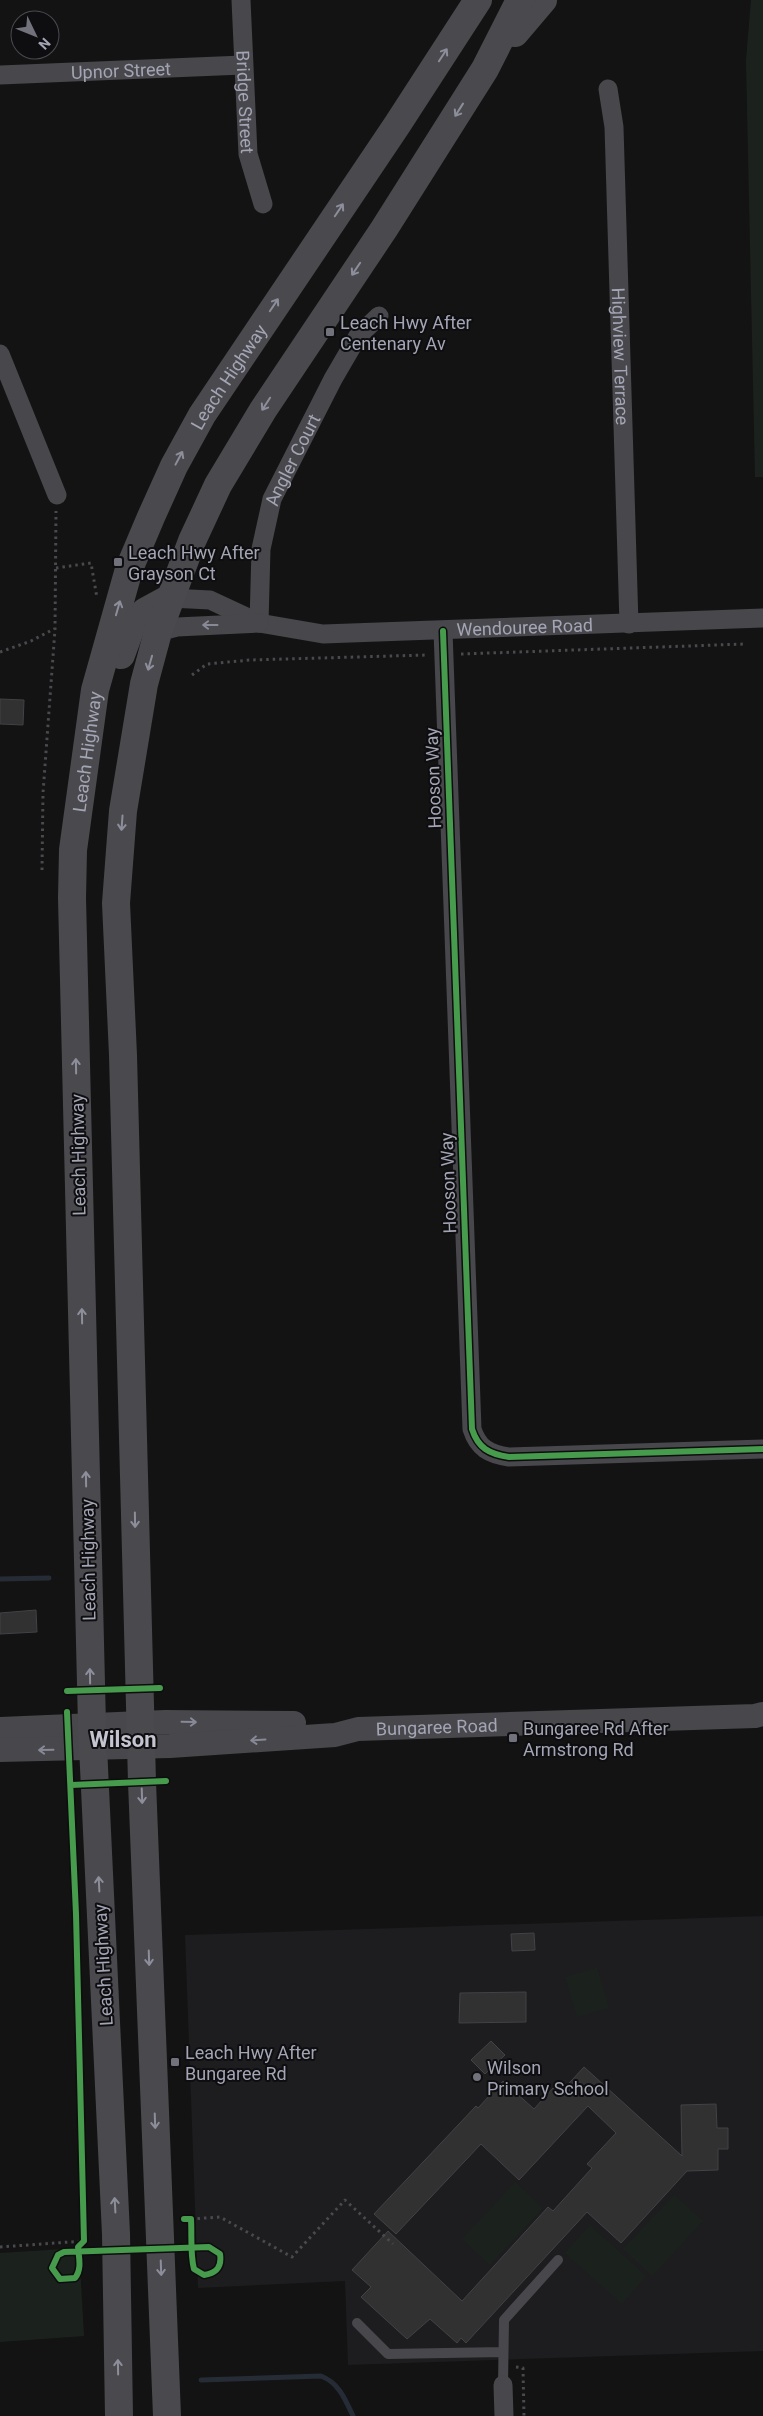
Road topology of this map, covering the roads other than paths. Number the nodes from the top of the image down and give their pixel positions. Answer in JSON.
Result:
{"nodes":[{"id":1,"x":241,"y":0,"type":"edge"},
{"id":2,"x":478,"y":0,"type":"edge"},
{"id":3,"x":520,"y":0,"type":"edge"},
{"id":4,"x":543,"y":0,"type":"edge"},
{"id":5,"x":243,"y":65,"type":"junction"},
{"id":6,"x":485,"y":69,"type":"junction"},
{"id":7,"x":0,"y":75,"type":"edge"},
{"id":8,"x":608,"y":89,"type":"dead end"},
{"id":9,"x":263,"y":204,"type":"dead end"},
{"id":10,"x":379,"y":316,"type":"dead end"},
{"id":11,"x":0,"y":354,"type":"edge"},
{"id":12,"x":5,"y":378,"type":"edge"},
{"id":13,"x":57,"y":495,"type":"road end"},
{"id":14,"x":170,"y":598,"type":"junction"},
{"id":15,"x":763,"y":618,"type":"edge"},
{"id":16,"x":259,"y":623,"type":"junction"},
{"id":17,"x":629,"y":624,"type":"junction"},
{"id":18,"x":443,"y":631,"type":"junction"},
{"id":19,"x":158,"y":632,"type":"junction"},
{"id":20,"x":83,"y":775,"type":"junction"},
{"id":21,"x":763,"y":1449,"type":"edge"},
{"id":22,"x":760,"y":1716,"type":"edge"},
{"id":23,"x":0,"y":1729,"type":"edge"},
{"id":24,"x":140,"y":1735,"type":"junction"},
{"id":25,"x":92,"y":1737,"type":"junction"},
{"id":26,"x":0,"y":1750,"type":"edge"},
{"id":27,"x":558,"y":2260,"type":"dead end"},
{"id":28,"x":357,"y":2323,"type":"dead end"},
{"id":29,"x":502,"y":2352,"type":"junction"},
{"id":30,"x":503,"y":2385,"type":"joint"},
{"id":31,"x":119,"y":2416,"type":"edge"},
{"id":32,"x":166,"y":2416,"type":"edge"},
{"id":33,"x":504,"y":2416,"type":"edge"}],
"edges":[{"from":1,"to":5,"type":"street","name":"Bridge Street"},
{"from":20,"to":2,"type":"highway","name":"Leach Highway","one_way":true},
{"from":3,"to":6,"type":"highway"},
{"from":4,"to":6,"type":"highway"},
{"from":5,"to":7,"type":"street","name":"Upnor Street"},
{"from":5,"to":9,"type":"street","name":"Bridge Street"},
{"from":6,"to":14,"type":"highway","one_way":true},
{"from":8,"to":17,"type":"street","name":"Highview Terrace"},
{"from":10,"to":16,"type":"street","name":"Angler Court"},
{"from":11,"to":12,"type":"street"},
{"from":12,"to":13,"type":"street"},
{"from":14,"to":16,"type":"street","name":"Wendouree Road"},
{"from":14,"to":19,"type":"highway"},
{"from":14,"to":20,"type":"highway"},
{"from":15,"to":17,"type":"street","name":"Wendouree Road"},
{"from":16,"to":18,"type":"street","name":"Wendouree Road"},
{"from":16,"to":19,"type":"street","name":"Wendouree Road","one_way":true},
{"from":17,"to":18,"type":"street","name":"Wendouree Road"},
{"from":18,"to":21,"type":"street","name":"Hooson Way"},
{"from":19,"to":24,"type":"highway","one_way":true},
{"from":25,"to":20,"type":"highway","name":"Leach Highway","one_way":true},
{"from":22,"to":24,"type":"street","name":"Bungaree Road"},
{"from":23,"to":25,"type":"street","name":"Bungaree Road"},
{"from":24,"to":25,"type":"street","name":"Bungaree Road"},
{"from":24,"to":32,"type":"highway","one_way":true},
{"from":25,"to":26,"type":"street","name":"Bungaree Road","one_way":true},
{"from":31,"to":25,"type":"highway","name":"Leach Highway","one_way":true},
{"from":27,"to":29,"type":"lane"},
{"from":28,"to":29,"type":"lane"},
{"from":29,"to":30,"type":"lane"},
{"from":30,"to":33,"type":"street"}]}
